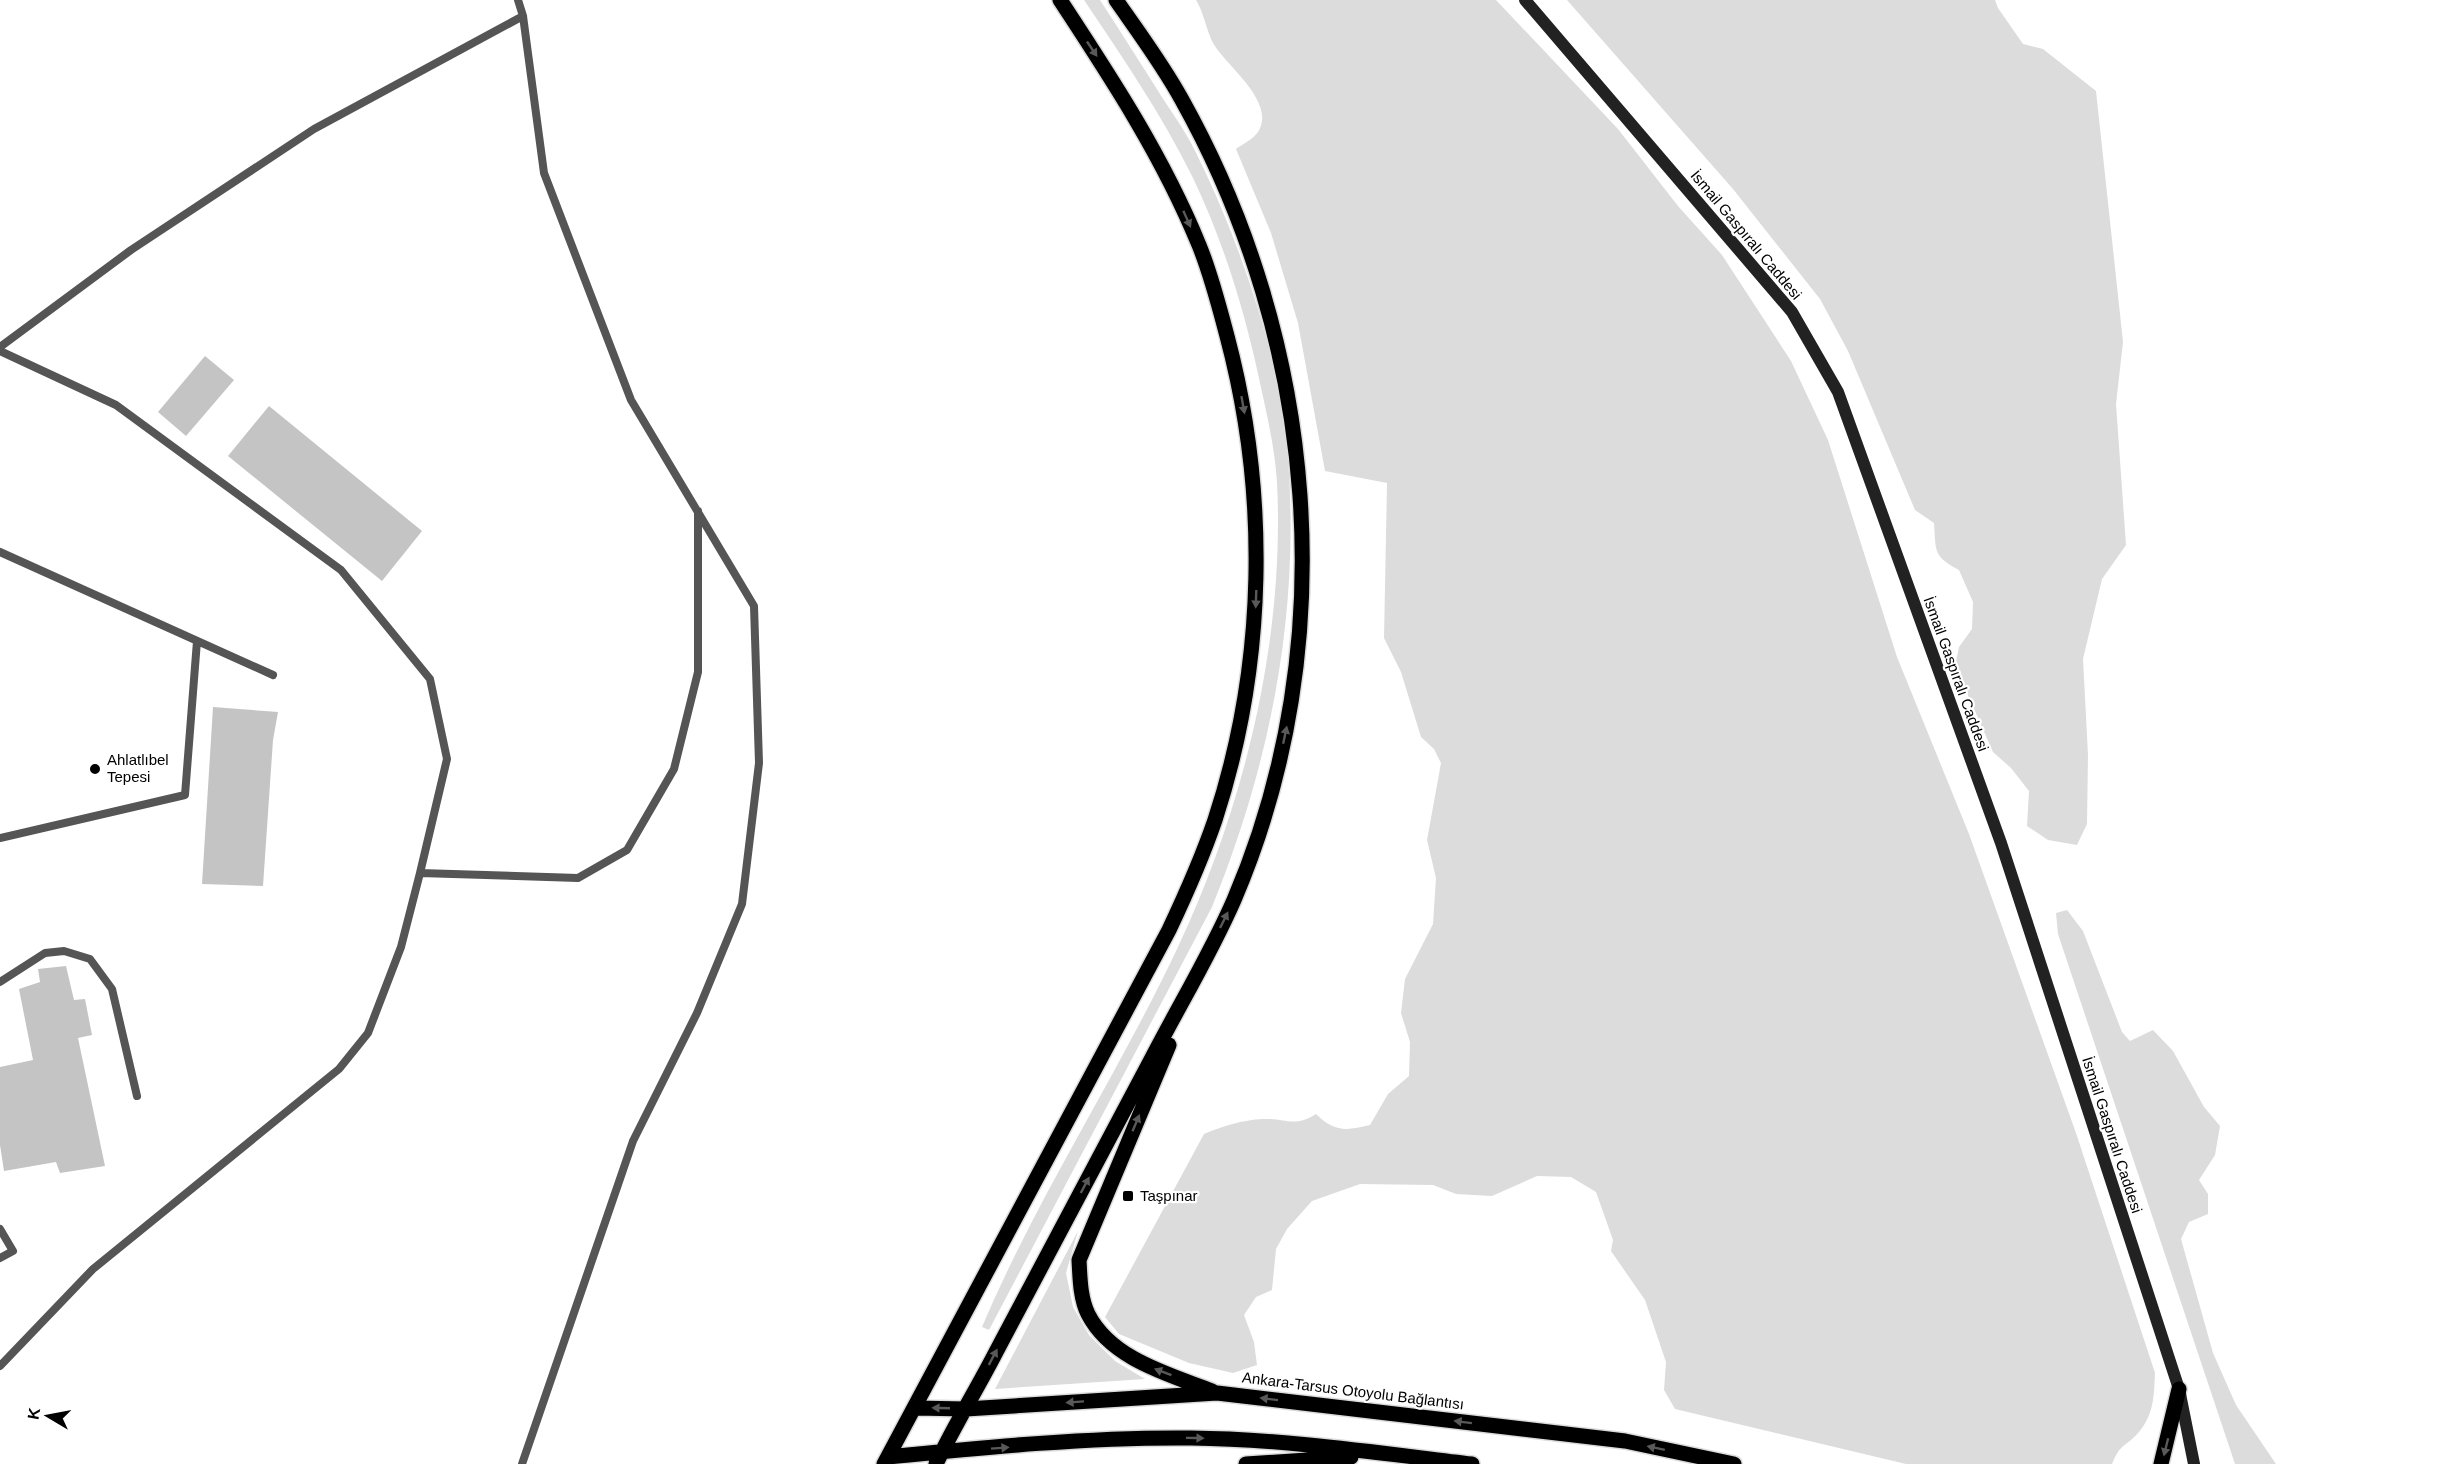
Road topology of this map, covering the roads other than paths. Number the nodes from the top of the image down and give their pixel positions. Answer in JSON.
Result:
{"nodes":[{"id":1,"x":518,"y":0,"type":"edge"},
{"id":2,"x":1060,"y":0,"type":"edge"},
{"id":3,"x":1116,"y":0,"type":"edge"},
{"id":4,"x":1525,"y":0,"type":"edge"},
{"id":5,"x":523,"y":16,"type":"junction"},
{"id":6,"x":0,"y":349,"type":"edge"},
{"id":7,"x":698,"y":511,"type":"junction"},
{"id":8,"x":0,"y":552,"type":"edge"},
{"id":9,"x":197,"y":641,"type":"junction"},
{"id":10,"x":273,"y":675,"type":"dead end"},
{"id":11,"x":0,"y":838,"type":"edge"},
{"id":12,"x":420,"y":873,"type":"junction"},
{"id":13,"x":1211,"y":947,"type":"junction"},
{"id":14,"x":0,"y":982,"type":"edge"},
{"id":15,"x":137,"y":1096,"type":"dead end"},
{"id":16,"x":0,"y":1229,"type":"edge"},
{"id":17,"x":0,"y":1258,"type":"edge"},
{"id":18,"x":0,"y":1366,"type":"edge"},
{"id":19,"x":2179,"y":1389,"type":"junction"},
{"id":20,"x":1217,"y":1393,"type":"junction"},
{"id":21,"x":916,"y":1408,"type":"junction"},
{"id":22,"x":966,"y":1409,"type":"junction"},
{"id":23,"x":2192,"y":1447,"type":"junction"},
{"id":24,"x":1390,"y":1454,"type":"junction"},
{"id":25,"x":939,"y":1458,"type":"edge"},
{"id":26,"x":886,"y":1460,"type":"edge"},
{"id":27,"x":522,"y":1464,"type":"edge"},
{"id":28,"x":1246,"y":1464,"type":"edge"},
{"id":29,"x":1472,"y":1464,"type":"edge"},
{"id":30,"x":1734,"y":1464,"type":"edge"},
{"id":31,"x":2162,"y":1464,"type":"edge"},
{"id":32,"x":2194,"y":1464,"type":"edge"},
{"id":33,"x":2202,"y":1464,"type":"edge"}],
"edges":[{"from":1,"to":5,"type":"lane"},
{"from":2,"to":21,"type":"main road","one_way":true},
{"from":13,"to":3,"type":"main road","one_way":true},
{"from":4,"to":19,"type":"main road","name":"İsmail Gaspıralı Caddesi"},
{"from":5,"to":6,"type":"lane"},
{"from":5,"to":7,"type":"lane"},
{"from":6,"to":12,"type":"lane"},
{"from":7,"to":12,"type":"lane"},
{"from":7,"to":27,"type":"lane"},
{"from":8,"to":9,"type":"lane"},
{"from":9,"to":10,"type":"lane"},
{"from":9,"to":11,"type":"lane"},
{"from":12,"to":18,"type":"lane"},
{"from":20,"to":13,"type":"main road","one_way":true},
{"from":22,"to":13,"type":"main road","one_way":true},
{"from":14,"to":15,"type":"lane"},
{"from":16,"to":17,"type":"lane"},
{"from":19,"to":23,"type":"main road","name":"İsmail Gaspıralı Caddesi"},
{"from":19,"to":31,"type":"main road","one_way":true},
{"from":20,"to":22,"type":"main road","name":"Ankara-Tarsus Otoyolu Bağlantısı","one_way":true},
{"from":30,"to":20,"type":"main road","name":"Ankara-Tarsus Otoyolu Bağlantısı","one_way":true},
{"from":22,"to":21,"type":"main road","name":"Ankara-Tarsus Otoyolu Bağlantısı","one_way":true},
{"from":21,"to":26,"type":"main road"},
{"from":22,"to":25,"type":"main road"},
{"from":23,"to":32,"type":"main road","name":"İsmail Gaspıralı Caddesi"},
{"from":23,"to":33,"type":"main road","name":"İsmail Gaspıralı Caddesi"},
{"from":25,"to":24,"type":"main road","one_way":true},
{"from":24,"to":28,"type":"main road"},
{"from":24,"to":29,"type":"main road"},
{"from":25,"to":26,"type":"main road"}]}
